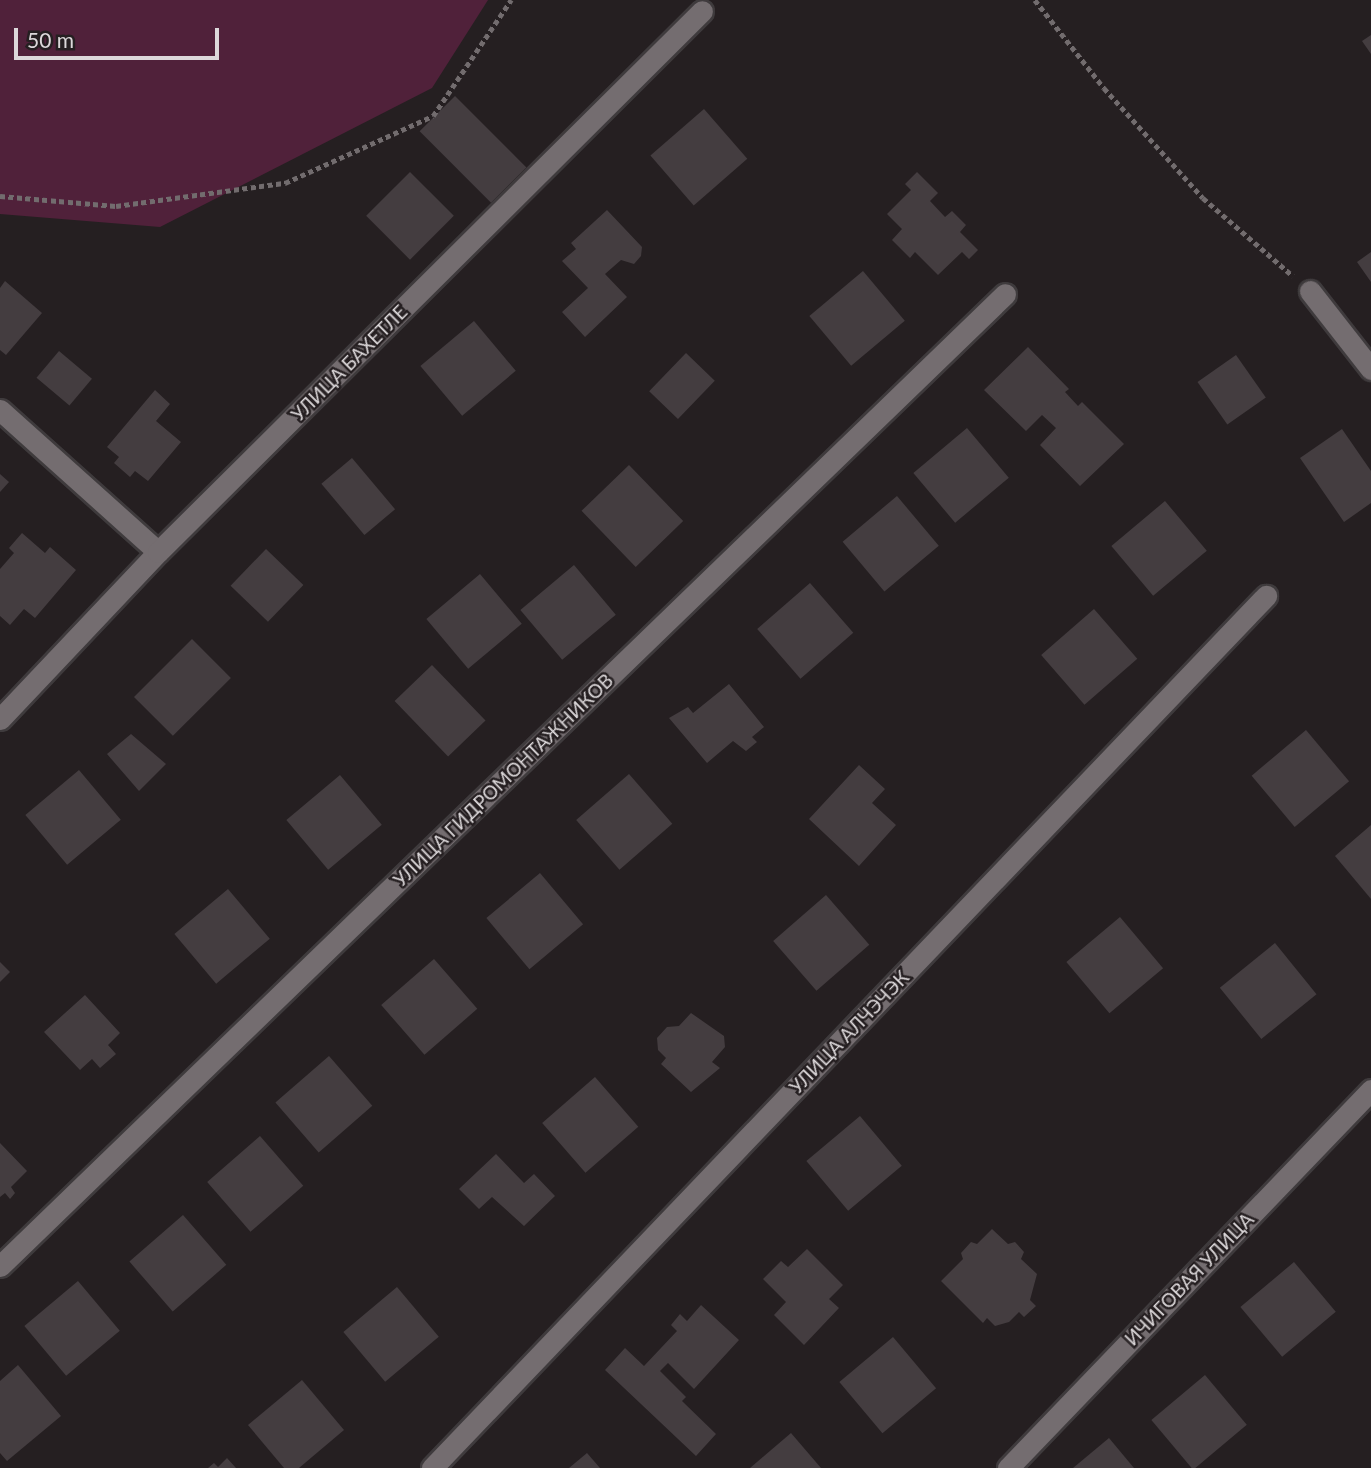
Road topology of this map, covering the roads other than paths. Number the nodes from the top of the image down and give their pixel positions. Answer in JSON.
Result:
{"nodes":[{"id":1,"x":702,"y":11,"type":"dead end"},
{"id":2,"x":1310,"y":290,"type":"road end"},
{"id":3,"x":1006,"y":294,"type":"dead end"},
{"id":4,"x":1371,"y":369,"type":"edge"},
{"id":5,"x":0,"y":410,"type":"edge"},
{"id":6,"x":158,"y":552,"type":"junction"},
{"id":7,"x":1266,"y":597,"type":"dead end"},
{"id":8,"x":0,"y":719,"type":"edge"},
{"id":9,"x":1371,"y":1090,"type":"edge"},
{"id":10,"x":0,"y":1266,"type":"edge"},
{"id":11,"x":432,"y":1468,"type":"edge"},
{"id":12,"x":1008,"y":1468,"type":"edge"}],
"edges":[{"from":1,"to":6,"type":"street","name":"УЛИЦА БАХЕТЛЕ"},
{"from":2,"to":4,"type":"street"},
{"from":3,"to":10,"type":"street","name":"УЛИЦА ГИДРОМОНТАЖНИКОВ"},
{"from":5,"to":6,"type":"street"},
{"from":6,"to":8,"type":"street","name":"УЛИЦА БАХЕТЛЕ"},
{"from":7,"to":11,"type":"street","name":"УЛИЦА АЛЧЭЧЭК"},
{"from":9,"to":12,"type":"street","name":"ИЧИГОВАЯ УЛИЦА"}]}
